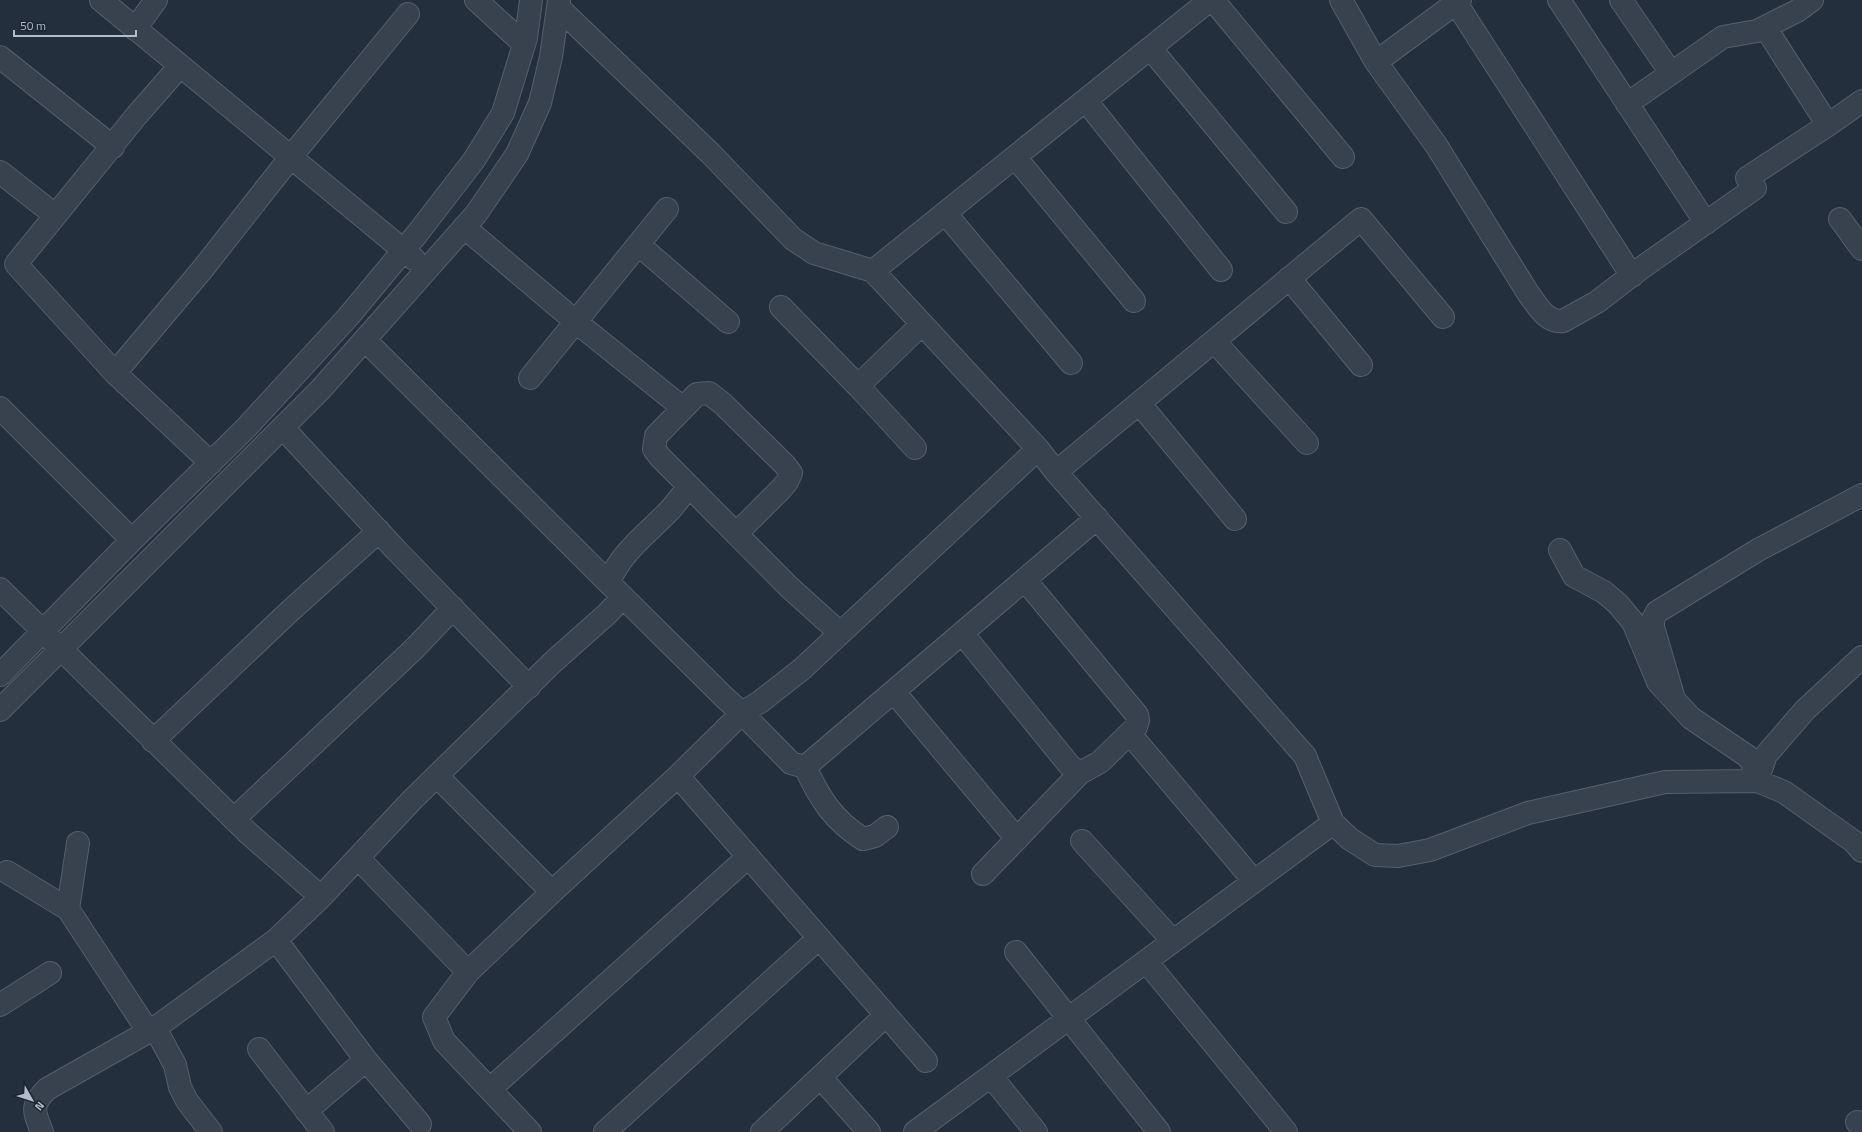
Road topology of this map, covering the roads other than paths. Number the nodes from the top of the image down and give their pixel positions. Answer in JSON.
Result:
{"nodes":[{"id":1,"x":101,"y":0,"type":"edge"},
{"id":2,"x":156,"y":0,"type":"edge"},
{"id":3,"x":476,"y":0,"type":"edge"},
{"id":4,"x":531,"y":0,"type":"edge"},
{"id":5,"x":1211,"y":0,"type":"edge"},
{"id":6,"x":1341,"y":0,"type":"edge"},
{"id":7,"x":1559,"y":0,"type":"edge"},
{"id":8,"x":1621,"y":0,"type":"edge"},
{"id":9,"x":1812,"y":0,"type":"edge"},
{"id":10,"x":1458,"y":1,"type":"edge"},
{"id":11,"x":559,"y":3,"type":"edge"},
{"id":12,"x":408,"y":14,"type":"dead end"},
{"id":13,"x":1765,"y":27,"type":"junction"},
{"id":14,"x":135,"y":28,"type":"junction"},
{"id":15,"x":524,"y":44,"type":"junction"},
{"id":16,"x":1151,"y":49,"type":"junction"},
{"id":17,"x":0,"y":57,"type":"edge"},
{"id":18,"x":1376,"y":62,"type":"junction"},
{"id":19,"x":180,"y":66,"type":"junction"},
{"id":20,"x":1671,"y":73,"type":"junction"},
{"id":21,"x":1086,"y":100,"type":"junction"},
{"id":22,"x":1862,"y":100,"type":"edge"},
{"id":23,"x":1628,"y":104,"type":"junction"},
{"id":24,"x":1828,"y":125,"type":"junction"},
{"id":25,"x":112,"y":147,"type":"junction"},
{"id":26,"x":1015,"y":157,"type":"junction"},
{"id":27,"x":1342,"y":157,"type":"dead end"},
{"id":28,"x":290,"y":158,"type":"junction"},
{"id":29,"x":1,"y":174,"type":"edge"},
{"id":30,"x":667,"y":208,"type":"dead end"},
{"id":31,"x":1286,"y":212,"type":"dead end"},
{"id":32,"x":945,"y":213,"type":"junction"},
{"id":33,"x":56,"y":215,"type":"junction"},
{"id":34,"x":1840,"y":219,"type":"dead end"},
{"id":35,"x":1706,"y":223,"type":"junction"},
{"id":36,"x":464,"y":227,"type":"junction"},
{"id":37,"x":639,"y":244,"type":"junction"},
{"id":38,"x":1862,"y":249,"type":"edge"},
{"id":39,"x":403,"y":251,"type":"junction"},
{"id":40,"x":426,"y":269,"type":"junction"},
{"id":41,"x":1221,"y":270,"type":"dead end"},
{"id":42,"x":873,"y":271,"type":"junction"},
{"id":43,"x":1632,"y":276,"type":"junction"},
{"id":44,"x":1289,"y":278,"type":"junction"},
{"id":45,"x":1134,"y":301,"type":"dead end"},
{"id":46,"x":781,"y":307,"type":"dead end"},
{"id":47,"x":1443,"y":317,"type":"dead end"},
{"id":48,"x":575,"y":321,"type":"junction"},
{"id":49,"x":728,"y":322,"type":"dead end"},
{"id":50,"x":922,"y":324,"type":"junction"},
{"id":51,"x":365,"y":340,"type":"junction"},
{"id":52,"x":1214,"y":340,"type":"junction"},
{"id":53,"x":1071,"y":363,"type":"dead end"},
{"id":54,"x":1361,"y":365,"type":"dead end"},
{"id":55,"x":115,"y":373,"type":"junction"},
{"id":56,"x":530,"y":378,"type":"dead end"},
{"id":57,"x":858,"y":386,"type":"junction"},
{"id":58,"x":1139,"y":403,"type":"junction"},
{"id":59,"x":0,"y":408,"type":"edge"},
{"id":60,"x":683,"y":408,"type":"junction"},
{"id":61,"x":283,"y":428,"type":"junction"},
{"id":62,"x":1307,"y":443,"type":"dead end"},
{"id":63,"x":915,"y":448,"type":"dead end"},
{"id":64,"x":1038,"y":449,"type":"junction"},
{"id":65,"x":211,"y":463,"type":"junction"},
{"id":66,"x":1056,"y":472,"type":"junction"},
{"id":67,"x":689,"y":486,"type":"junction"},
{"id":68,"x":1862,"y":495,"type":"edge"},
{"id":69,"x":1097,"y":518,"type":"junction"},
{"id":70,"x":1236,"y":519,"type":"dead end"},
{"id":71,"x":379,"y":531,"type":"junction"},
{"id":72,"x":736,"y":533,"type":"junction"},
{"id":73,"x":132,"y":540,"type":"junction"},
{"id":74,"x":1560,"y":550,"type":"dead end"},
{"id":75,"x":1025,"y":580,"type":"junction"},
{"id":76,"x":0,"y":589,"type":"edge"},
{"id":77,"x":616,"y":589,"type":"junction"},
{"id":78,"x":453,"y":608,"type":"junction"},
{"id":79,"x":43,"y":631,"type":"junction"},
{"id":80,"x":840,"y":633,"type":"junction"},
{"id":81,"x":962,"y":633,"type":"junction"},
{"id":82,"x":60,"y":650,"type":"junction"},
{"id":83,"x":1862,"y":657,"type":"edge"},
{"id":84,"x":0,"y":674,"type":"edge"},
{"id":85,"x":529,"y":687,"type":"junction"},
{"id":86,"x":894,"y":692,"type":"junction"},
{"id":87,"x":1674,"y":699,"type":"junction"},
{"id":88,"x":0,"y":710,"type":"edge"},
{"id":89,"x":742,"y":713,"type":"junction"},
{"id":90,"x":1130,"y":734,"type":"junction"},
{"id":91,"x":154,"y":740,"type":"junction"},
{"id":92,"x":805,"y":767,"type":"junction"},
{"id":93,"x":1080,"y":773,"type":"junction"},
{"id":94,"x":437,"y":776,"type":"junction"},
{"id":95,"x":678,"y":776,"type":"junction"},
{"id":96,"x":1757,"y":781,"type":"junction"},
{"id":97,"x":234,"y":819,"type":"junction"},
{"id":98,"x":1333,"y":823,"type":"junction"},
{"id":99,"x":887,"y":827,"type":"dead end"},
{"id":100,"x":1017,"y":839,"type":"junction"},
{"id":101,"x":1082,"y":841,"type":"dead end"},
{"id":102,"x":1859,"y":842,"type":"edge"},
{"id":103,"x":78,"y":843,"type":"dead end"},
{"id":104,"x":358,"y":858,"type":"junction"},
{"id":105,"x":748,"y":858,"type":"junction"},
{"id":106,"x":7,"y":872,"type":"dead end"},
{"id":107,"x":983,"y":874,"type":"dead end"},
{"id":108,"x":1254,"y":881,"type":"junction"},
{"id":109,"x":552,"y":892,"type":"junction"},
{"id":110,"x":321,"y":897,"type":"junction"},
{"id":111,"x":68,"y":909,"type":"junction"},
{"id":112,"x":819,"y":938,"type":"junction"},
{"id":113,"x":276,"y":940,"type":"junction"},
{"id":114,"x":1173,"y":941,"type":"junction"},
{"id":115,"x":1016,"y":952,"type":"dead end"},
{"id":116,"x":1146,"y":961,"type":"junction"},
{"id":117,"x":468,"y":972,"type":"junction"},
{"id":118,"x":50,"y":973,"type":"dead end"},
{"id":119,"x":0,"y":1005,"type":"edge"},
{"id":120,"x":886,"y":1015,"type":"junction"},
{"id":121,"x":1067,"y":1019,"type":"junction"},
{"id":122,"x":152,"y":1030,"type":"junction"},
{"id":123,"x":259,"y":1049,"type":"dead end"},
{"id":124,"x":366,"y":1060,"type":"junction"},
{"id":125,"x":926,"y":1061,"type":"dead end"},
{"id":126,"x":991,"y":1076,"type":"junction"},
{"id":127,"x":820,"y":1078,"type":"junction"},
{"id":128,"x":490,"y":1089,"type":"junction"},
{"id":129,"x":306,"y":1111,"type":"junction"},
{"id":130,"x":420,"y":1124,"type":"dead end"},
{"id":131,"x":42,"y":1132,"type":"edge"},
{"id":132,"x":211,"y":1132,"type":"edge"},
{"id":133,"x":323,"y":1132,"type":"edge"},
{"id":134,"x":530,"y":1132,"type":"edge"},
{"id":135,"x":605,"y":1132,"type":"edge"},
{"id":136,"x":762,"y":1132,"type":"edge"},
{"id":137,"x":869,"y":1132,"type":"edge"},
{"id":138,"x":914,"y":1132,"type":"edge"},
{"id":139,"x":1036,"y":1132,"type":"edge"},
{"id":140,"x":1159,"y":1132,"type":"edge"},
{"id":141,"x":1286,"y":1132,"type":"edge"}],
"edges":[{"from":1,"to":14,"type":"street"},
{"from":2,"to":14,"type":"street"},
{"from":3,"to":15,"type":"street"},
{"from":4,"to":15,"type":"street"},
{"from":5,"to":16,"type":"street"},
{"from":5,"to":27,"type":"street"},
{"from":6,"to":18,"type":"street"},
{"from":7,"to":23,"type":"street"},
{"from":8,"to":20,"type":"street"},
{"from":9,"to":13,"type":"street"},
{"from":10,"to":18,"type":"street"},
{"from":10,"to":43,"type":"street"},
{"from":11,"to":36,"type":"street"},
{"from":11,"to":42,"type":"street"},
{"from":12,"to":28,"type":"street"},
{"from":13,"to":20,"type":"street"},
{"from":13,"to":24,"type":"street"},
{"from":14,"to":19,"type":"street"},
{"from":15,"to":39,"type":"street"},
{"from":16,"to":21,"type":"street"},
{"from":16,"to":31,"type":"street"},
{"from":17,"to":25,"type":"street"},
{"from":18,"to":43,"type":"street"},
{"from":19,"to":25,"type":"street"},
{"from":19,"to":28,"type":"street"},
{"from":20,"to":23,"type":"street"},
{"from":21,"to":26,"type":"street"},
{"from":21,"to":41,"type":"street"},
{"from":22,"to":24,"type":"street"},
{"from":23,"to":35,"type":"street"},
{"from":24,"to":35,"type":"street"},
{"from":25,"to":33,"type":"street"},
{"from":26,"to":32,"type":"street"},
{"from":26,"to":45,"type":"street"},
{"from":28,"to":39,"type":"street"},
{"from":28,"to":55,"type":"street"},
{"from":29,"to":33,"type":"street"},
{"from":30,"to":37,"type":"street"},
{"from":32,"to":42,"type":"street"},
{"from":32,"to":53,"type":"street"},
{"from":33,"to":55,"type":"street"},
{"from":34,"to":38,"type":"street"},
{"from":35,"to":43,"type":"street"},
{"from":36,"to":40,"type":"street"},
{"from":36,"to":48,"type":"street"},
{"from":37,"to":48,"type":"street"},
{"from":37,"to":49,"type":"street"},
{"from":39,"to":40,"type":"street"},
{"from":39,"to":65,"type":"street"},
{"from":40,"to":51,"type":"street"},
{"from":42,"to":50,"type":"street"},
{"from":44,"to":47,"type":"street"},
{"from":44,"to":52,"type":"street"},
{"from":44,"to":54,"type":"street"},
{"from":46,"to":57,"type":"street"},
{"from":48,"to":56,"type":"street"},
{"from":48,"to":60,"type":"street"},
{"from":50,"to":57,"type":"street"},
{"from":50,"to":64,"type":"street"},
{"from":51,"to":61,"type":"street"},
{"from":51,"to":77,"type":"street"},
{"from":52,"to":58,"type":"street"},
{"from":52,"to":62,"type":"street"},
{"from":55,"to":65,"type":"street"},
{"from":57,"to":63,"type":"street"},
{"from":58,"to":66,"type":"street"},
{"from":58,"to":70,"type":"street"},
{"from":59,"to":73,"type":"street"},
{"from":60,"to":67,"type":"street"},
{"from":60,"to":72,"type":"street"},
{"from":61,"to":71,"type":"street"},
{"from":61,"to":82,"type":"street"},
{"from":64,"to":66,"type":"street"},
{"from":64,"to":80,"type":"street"},
{"from":65,"to":73,"type":"street"},
{"from":66,"to":69,"type":"street"},
{"from":67,"to":72,"type":"street"},
{"from":67,"to":77,"type":"street"},
{"from":68,"to":87,"type":"street"},
{"from":69,"to":75,"type":"street"},
{"from":69,"to":98,"type":"street"},
{"from":71,"to":78,"type":"street"},
{"from":71,"to":91,"type":"street"},
{"from":72,"to":80,"type":"street"},
{"from":73,"to":79,"type":"street"},
{"from":74,"to":87,"type":"street"},
{"from":75,"to":81,"type":"street"},
{"from":75,"to":90,"type":"street"},
{"from":76,"to":79,"type":"street"},
{"from":77,"to":85,"type":"street"},
{"from":77,"to":89,"type":"street"},
{"from":78,"to":85,"type":"street"},
{"from":78,"to":97,"type":"street"},
{"from":79,"to":82,"type":"street"},
{"from":79,"to":84,"type":"street"},
{"from":80,"to":89,"type":"street"},
{"from":81,"to":86,"type":"street"},
{"from":81,"to":93,"type":"street"},
{"from":82,"to":88,"type":"street"},
{"from":82,"to":91,"type":"street"},
{"from":83,"to":96,"type":"street"},
{"from":85,"to":94,"type":"street"},
{"from":86,"to":92,"type":"street"},
{"from":86,"to":100,"type":"street"},
{"from":87,"to":96,"type":"street"},
{"from":89,"to":92,"type":"street"},
{"from":89,"to":95,"type":"street"},
{"from":90,"to":93,"type":"street"},
{"from":90,"to":108,"type":"street"},
{"from":91,"to":97,"type":"street"},
{"from":92,"to":99,"type":"street"},
{"from":93,"to":100,"type":"street"},
{"from":94,"to":104,"type":"street"},
{"from":94,"to":109,"type":"street"},
{"from":95,"to":105,"type":"street"},
{"from":95,"to":109,"type":"street"},
{"from":96,"to":98,"type":"street"},
{"from":96,"to":102,"type":"street"},
{"from":97,"to":110,"type":"street"},
{"from":98,"to":108,"type":"street"},
{"from":100,"to":107,"type":"street"},
{"from":101,"to":114,"type":"street"},
{"from":103,"to":111,"type":"street"},
{"from":104,"to":110,"type":"street"},
{"from":104,"to":117,"type":"street"},
{"from":105,"to":112,"type":"street"},
{"from":105,"to":128,"type":"street"},
{"from":106,"to":111,"type":"street"},
{"from":108,"to":114,"type":"street"},
{"from":109,"to":117,"type":"street"},
{"from":110,"to":113,"type":"street"},
{"from":111,"to":122,"type":"street"},
{"from":112,"to":120,"type":"street"},
{"from":112,"to":135,"type":"street"},
{"from":113,"to":122,"type":"street"},
{"from":113,"to":124,"type":"street"},
{"from":114,"to":116,"type":"street"},
{"from":115,"to":121,"type":"street"},
{"from":116,"to":121,"type":"street"},
{"from":116,"to":141,"type":"street"},
{"from":117,"to":128,"type":"street"},
{"from":118,"to":119,"type":"street"},
{"from":120,"to":125,"type":"street"},
{"from":120,"to":127,"type":"street"},
{"from":121,"to":126,"type":"street"},
{"from":121,"to":140,"type":"street"},
{"from":122,"to":131,"type":"street"},
{"from":122,"to":132,"type":"street"},
{"from":123,"to":129,"type":"street"},
{"from":124,"to":129,"type":"street"},
{"from":124,"to":130,"type":"street"},
{"from":126,"to":138,"type":"street"},
{"from":126,"to":139,"type":"street"},
{"from":127,"to":136,"type":"street"},
{"from":127,"to":137,"type":"street"},
{"from":128,"to":134,"type":"street"},
{"from":129,"to":133,"type":"street"}]}
